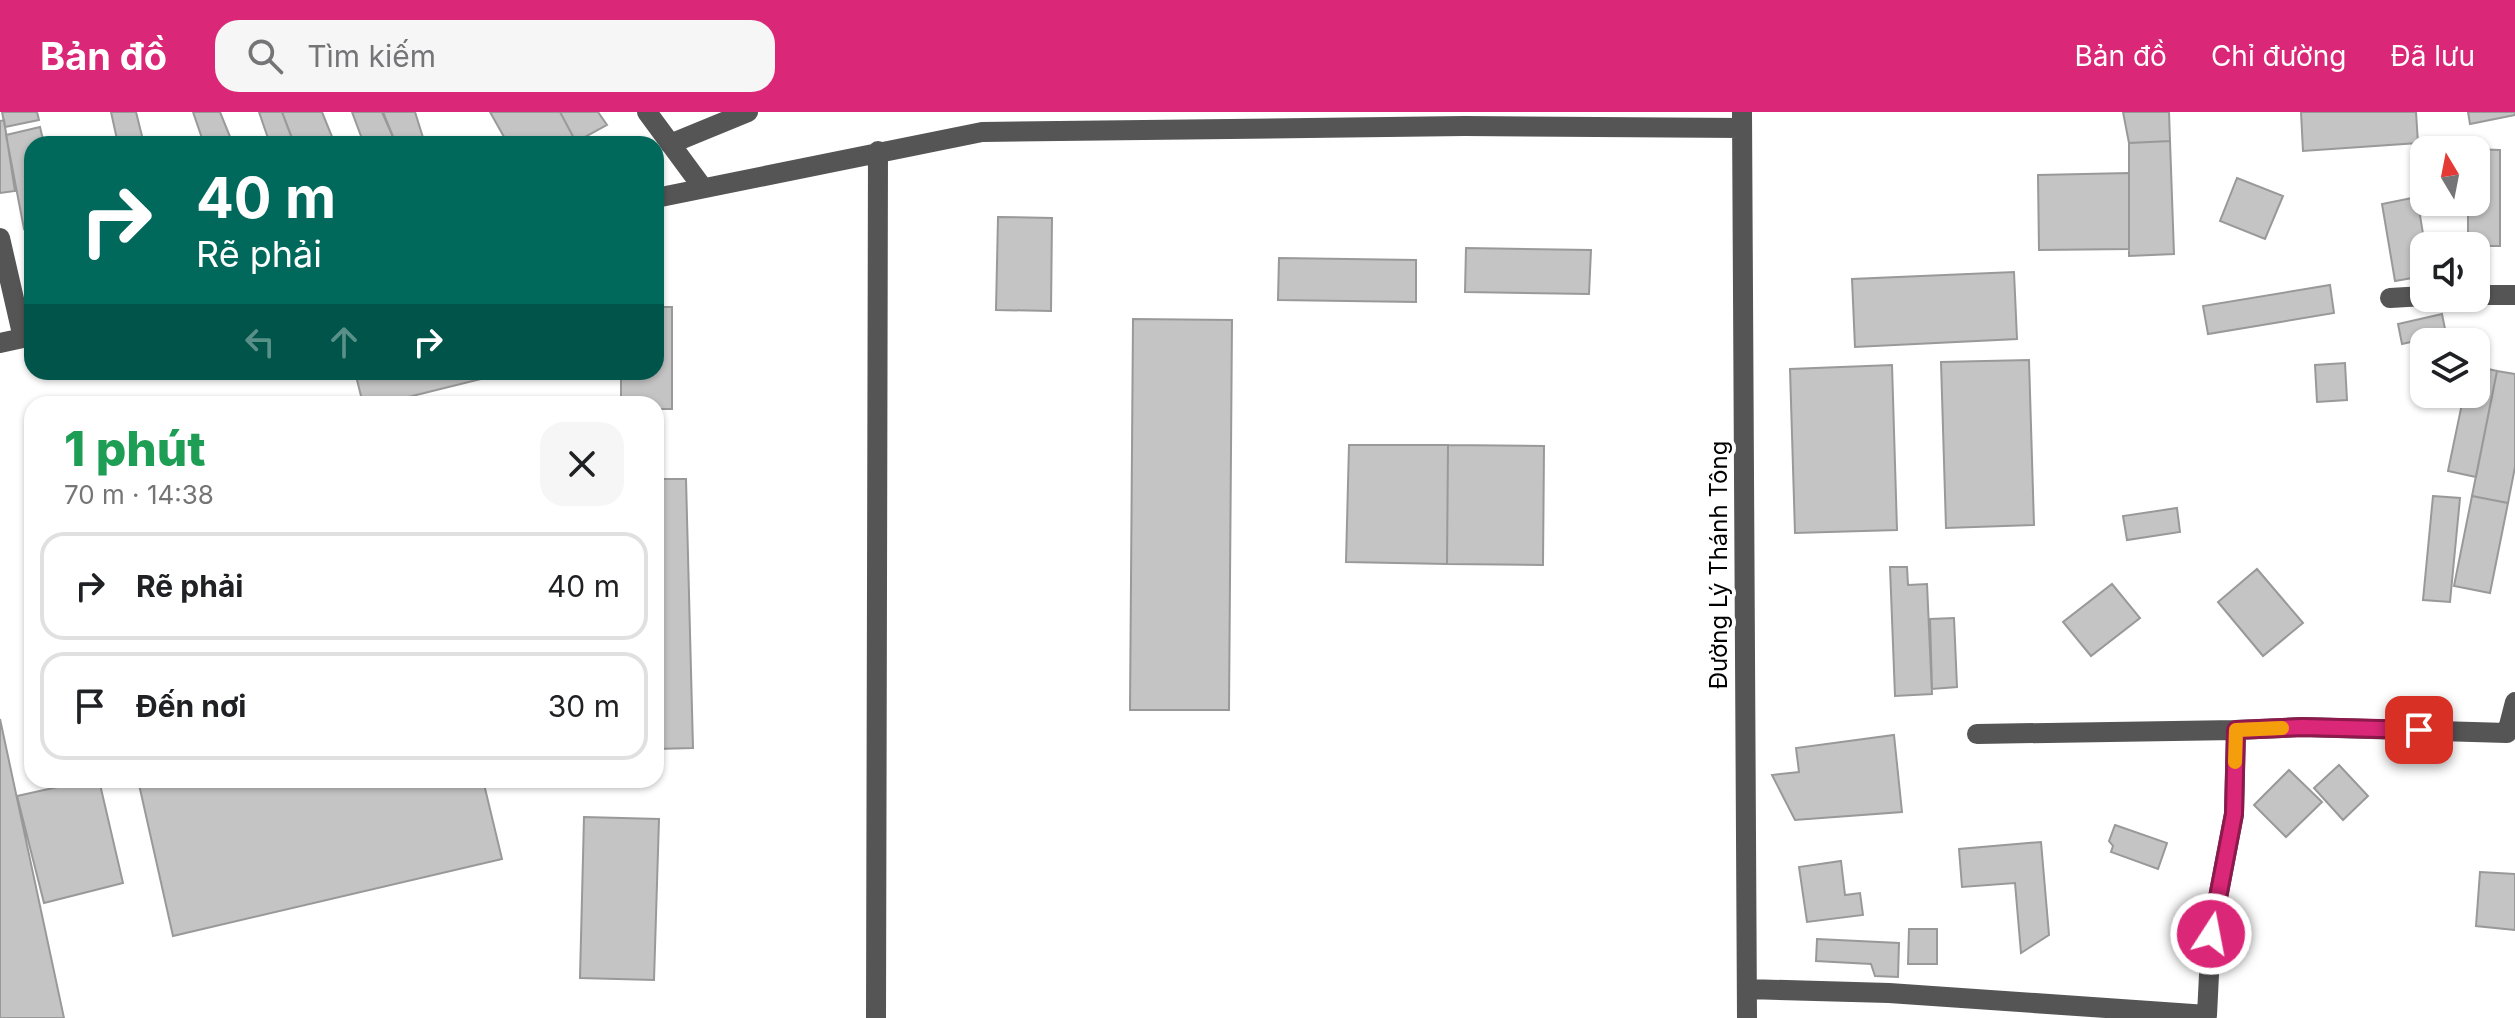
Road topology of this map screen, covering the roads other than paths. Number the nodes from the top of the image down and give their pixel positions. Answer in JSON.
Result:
{"nodes":[{"id":1,"x":647,"y":112,"type":"edge"},
{"id":2,"x":748,"y":112,"type":"edge"},
{"id":3,"x":1741,"y":120,"type":"edge"},
{"id":4,"x":670,"y":144,"type":"junction"},
{"id":5,"x":878,"y":151,"type":"junction"},
{"id":6,"x":703,"y":188,"type":"junction"},
{"id":7,"x":664,"y":196,"type":"edge"},
{"id":8,"x":0,"y":238,"type":"edge"},
{"id":9,"x":2490,"y":295,"type":"edge"},
{"id":10,"x":2515,"y":295,"type":"edge"},
{"id":11,"x":2410,"y":297,"type":"edge"},
{"id":12,"x":2390,"y":298,"type":"dead end"},
{"id":13,"x":24,"y":326,"type":"edge"},
{"id":14,"x":24,"y":338,"type":"edge"},
{"id":15,"x":0,"y":343,"type":"edge"},
{"id":16,"x":2515,"y":702,"type":"edge"},
{"id":17,"x":2236,"y":730,"type":"junction"},
{"id":18,"x":1977,"y":734,"type":"dead end"},
{"id":19,"x":1747,"y":989,"type":"junction"},
{"id":20,"x":876,"y":1018,"type":"edge"},
{"id":21,"x":1747,"y":1018,"type":"edge"}],
"edges":[{"from":1,"to":4,"type":"street"},
{"from":2,"to":4,"type":"street"},
{"from":3,"to":5,"type":"street"},
{"from":3,"to":19,"type":"street","name":"Đường Lý Thánh Tông"},
{"from":4,"to":6,"type":"street"},
{"from":5,"to":6,"type":"street"},
{"from":5,"to":20,"type":"street"},
{"from":6,"to":7,"type":"street"},
{"from":8,"to":13,"type":"street"},
{"from":9,"to":10,"type":"street"},
{"from":11,"to":12,"type":"street"},
{"from":14,"to":15,"type":"street"},
{"from":16,"to":17,"type":"street"},
{"from":17,"to":18,"type":"street"},
{"from":17,"to":19,"type":"street"},
{"from":19,"to":21,"type":"street","name":"Đường Lý Thánh Tông"}]}
